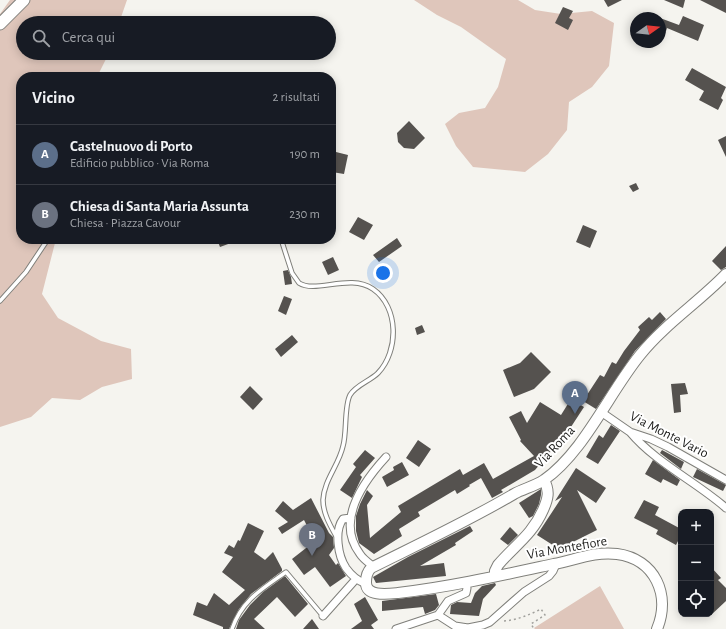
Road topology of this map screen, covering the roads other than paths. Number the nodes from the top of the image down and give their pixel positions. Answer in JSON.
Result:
{"nodes":[{"id":1,"x":24,"y":0,"type":"edge"},
{"id":2,"x":0,"y":24,"type":"edge"},
{"id":3,"x":45,"y":244,"type":"edge"},
{"id":4,"x":283,"y":244,"type":"edge"},
{"id":5,"x":726,"y":274,"type":"edge"},
{"id":6,"x":0,"y":302,"type":"edge"},
{"id":7,"x":601,"y":412,"type":"junction"},
{"id":8,"x":630,"y":432,"type":"junction"},
{"id":9,"x":386,"y":457,"type":"dead end"},
{"id":10,"x":544,"y":480,"type":"junction"},
{"id":11,"x":726,"y":480,"type":"edge"},
{"id":12,"x":726,"y":508,"type":"edge"},
{"id":13,"x":351,"y":518,"type":"junction"},
{"id":14,"x":338,"y":540,"type":"junction"},
{"id":15,"x":556,"y":564,"type":"junction"},
{"id":16,"x":374,"y":567,"type":"junction"},
{"id":17,"x":495,"y":576,"type":"junction"},
{"id":18,"x":361,"y":582,"type":"junction"},
{"id":19,"x":465,"y":582,"type":"junction"},
{"id":20,"x":438,"y":615,"type":"junction"},
{"id":21,"x":323,"y":616,"type":"joint"},
{"id":22,"x":232,"y":629,"type":"edge"},
{"id":23,"x":396,"y":629,"type":"edge"},
{"id":24,"x":658,"y":629,"type":"edge"}],
"edges":[{"from":1,"to":2,"type":"main road"},
{"from":3,"to":6,"type":"lane"},
{"from":4,"to":14,"type":"lane"},
{"from":5,"to":7,"type":"main road","name":"Via Roma"},
{"from":7,"to":8,"type":"street","name":"Via Monte Vario"},
{"from":7,"to":10,"type":"main road","name":"Via Roma"},
{"from":8,"to":11,"type":"street","name":"Via Monte Vario"},
{"from":8,"to":12,"type":"street"},
{"from":9,"to":13,"type":"street"},
{"from":10,"to":16,"type":"main road","name":"Via Roma"},
{"from":10,"to":17,"type":"main road"},
{"from":13,"to":14,"type":"street"},
{"from":13,"to":16,"type":"street"},
{"from":14,"to":18,"type":"street"},
{"from":15,"to":17,"type":"main road","name":"Via Montefiore"},
{"from":15,"to":20,"type":"street"},
{"from":15,"to":24,"type":"main road","name":"Via Montefiore"},
{"from":16,"to":18,"type":"main road"},
{"from":17,"to":19,"type":"main road","name":"Via Montefiore"},
{"from":18,"to":19,"type":"main road","name":"Via Montefiore"},
{"from":18,"to":21,"type":"street"},
{"from":19,"to":20,"type":"street"},
{"from":20,"to":23,"type":"street"},
{"from":21,"to":22,"type":"lane"}]}
